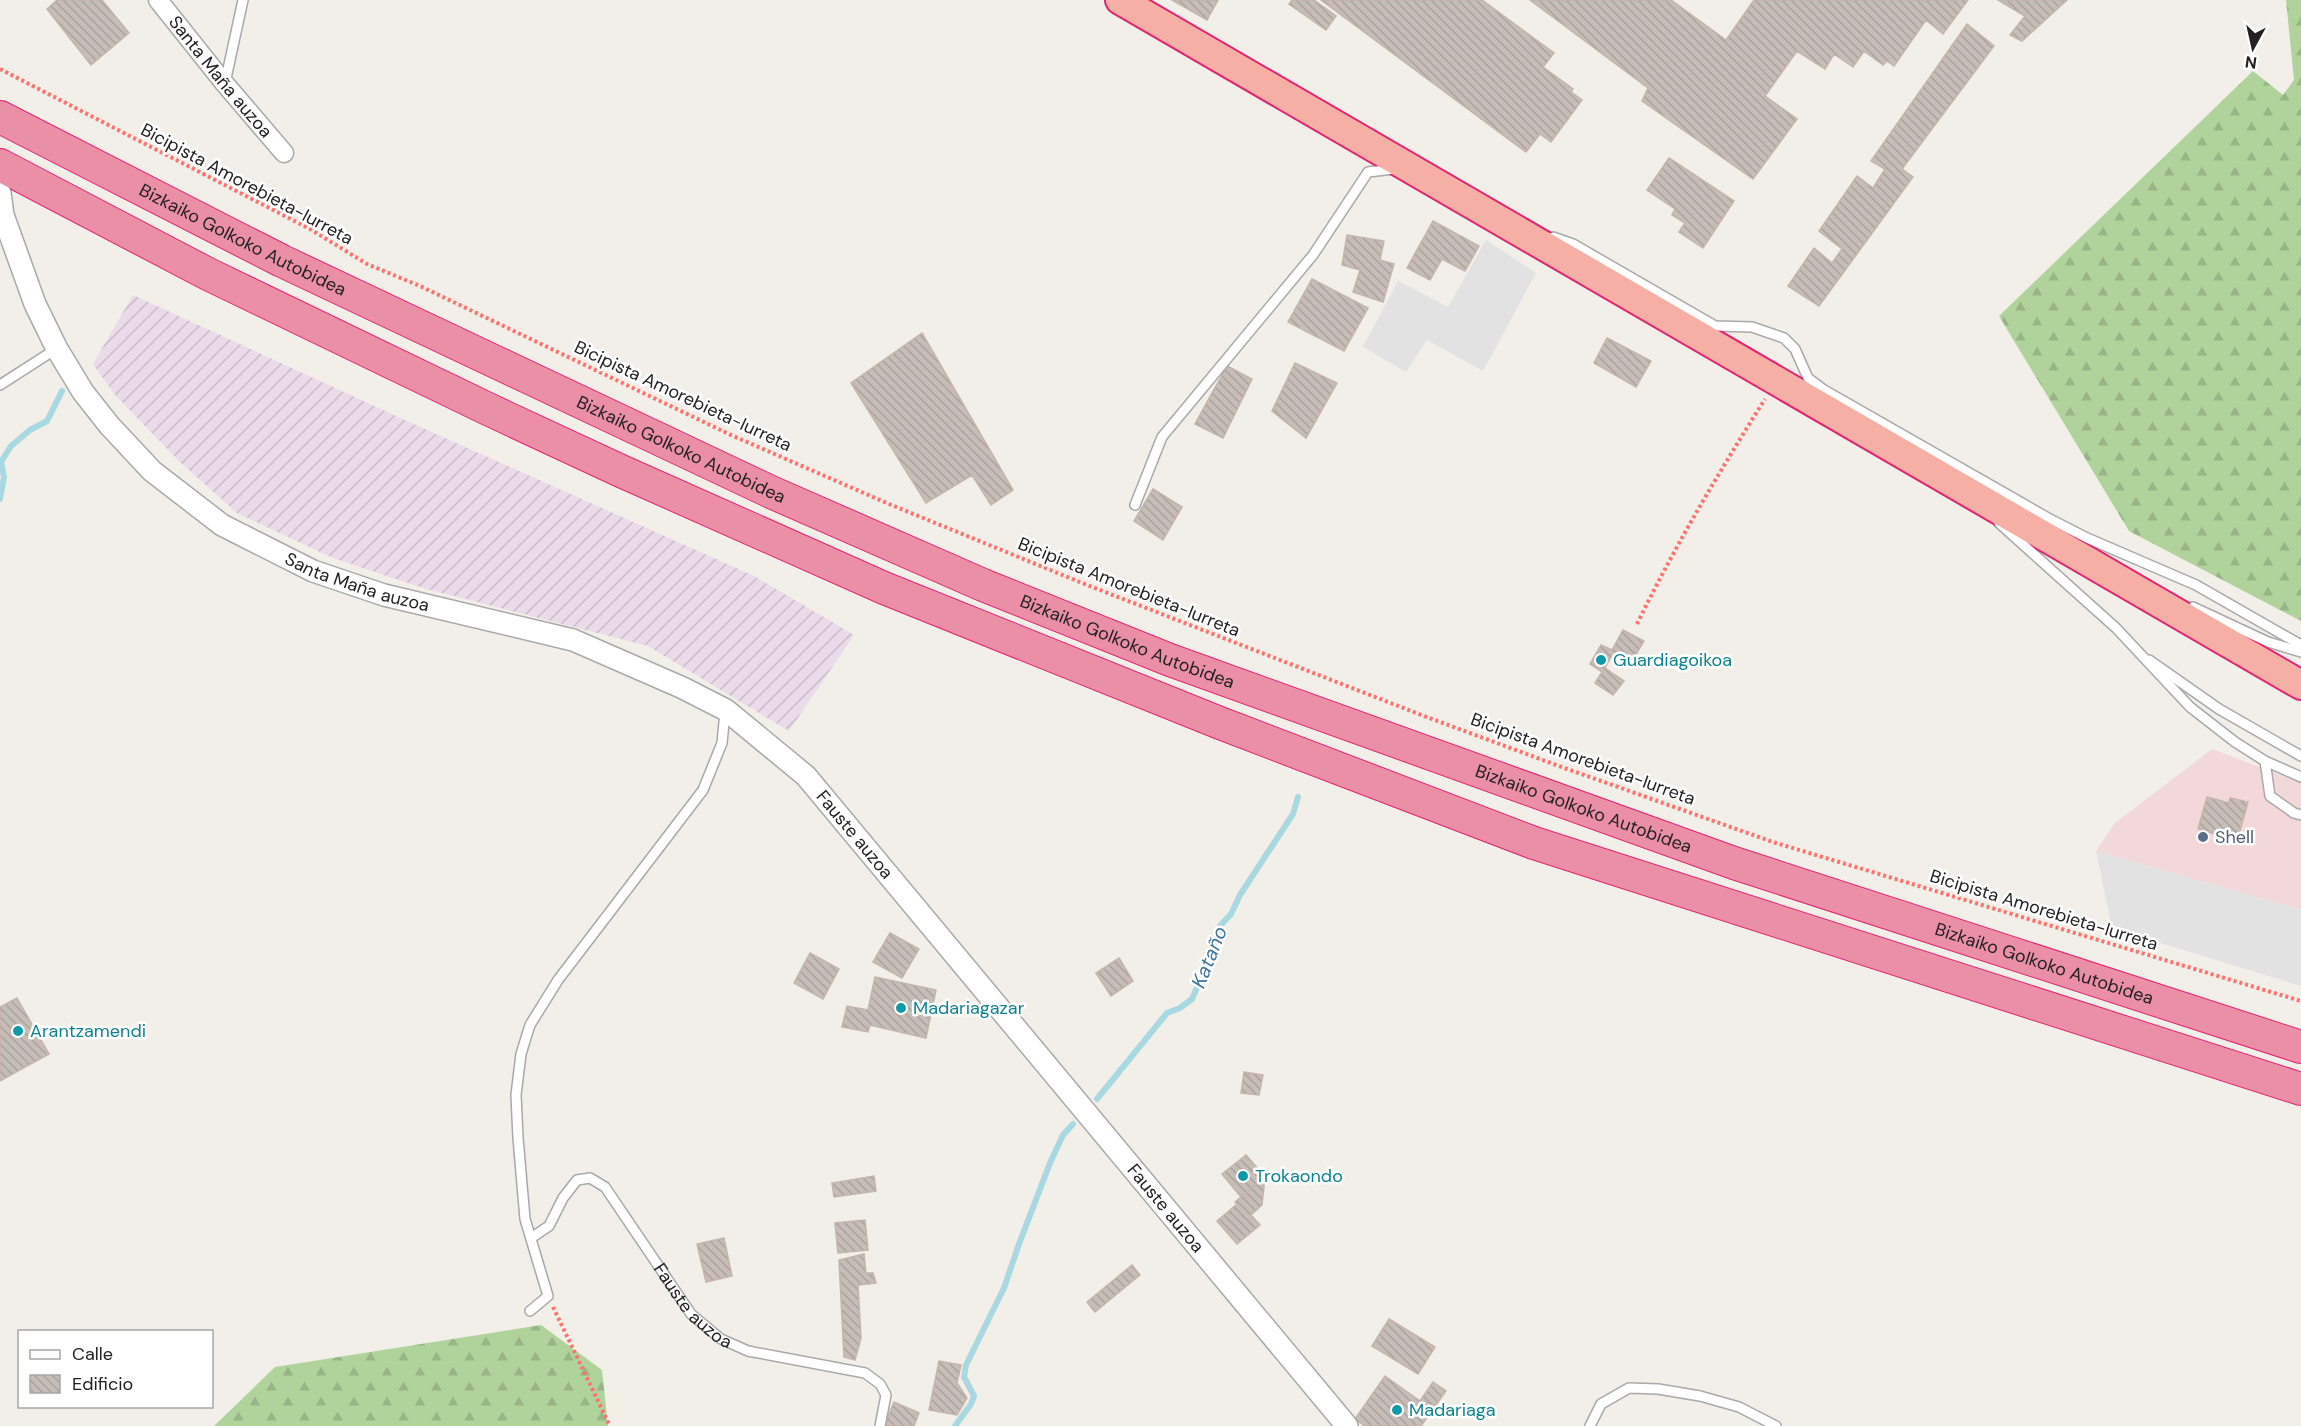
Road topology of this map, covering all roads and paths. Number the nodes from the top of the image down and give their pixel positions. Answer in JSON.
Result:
{"nodes":[{"id":1,"x":158,"y":0,"type":"edge"},
{"id":2,"x":243,"y":0,"type":"edge"},
{"id":3,"x":1120,"y":0,"type":"edge"},
{"id":4,"x":0,"y":69,"type":"edge"},
{"id":5,"x":225,"y":84,"type":"junction"},
{"id":6,"x":0,"y":117,"type":"edge"},
{"id":7,"x":284,"y":153,"type":"dead end"},
{"id":8,"x":0,"y":165,"type":"edge"},
{"id":9,"x":1420,"y":173,"type":"junction"},
{"id":10,"x":0,"y":193,"type":"edge"},
{"id":11,"x":1506,"y":224,"type":"junction"},
{"id":12,"x":57,"y":349,"type":"junction"},
{"id":13,"x":1777,"y":380,"type":"junction"},
{"id":14,"x":0,"y":385,"type":"edge"},
{"id":15,"x":1965,"y":489,"type":"junction"},
{"id":16,"x":1135,"y":505,"type":"dead end"},
{"id":17,"x":2083,"y":558,"type":"junction"},
{"id":18,"x":2176,"y":600,"type":"dead end"},
{"id":19,"x":2187,"y":605,"type":"dead end"},
{"id":20,"x":1637,"y":624,"type":"dead end"},
{"id":21,"x":2301,"y":645,"type":"edge"},
{"id":22,"x":2135,"y":650,"type":"junction"},
{"id":23,"x":2301,"y":652,"type":"edge"},
{"id":24,"x":2301,"y":685,"type":"edge"},
{"id":25,"x":726,"y":710,"type":"junction"},
{"id":26,"x":2301,"y":756,"type":"edge"},
{"id":27,"x":2265,"y":761,"type":"junction"},
{"id":28,"x":2301,"y":777,"type":"edge"},
{"id":29,"x":2301,"y":815,"type":"edge"},
{"id":30,"x":2301,"y":1001,"type":"edge"},
{"id":31,"x":2301,"y":1047,"type":"edge"},
{"id":32,"x":2301,"y":1089,"type":"edge"},
{"id":33,"x":531,"y":1238,"type":"junction"},
{"id":34,"x":548,"y":1296,"type":"junction"},
{"id":35,"x":530,"y":1311,"type":"dead end"},
{"id":36,"x":610,"y":1426,"type":"edge"},
{"id":37,"x":880,"y":1426,"type":"edge"},
{"id":38,"x":1347,"y":1426,"type":"edge"},
{"id":39,"x":1590,"y":1426,"type":"edge"},
{"id":40,"x":1776,"y":1426,"type":"edge"}],
"edges":[{"from":1,"to":5,"type":"street","name":"Santa Maña auzoa"},
{"from":2,"to":5,"type":"lane"},
{"from":3,"to":9,"type":"highway"},
{"from":4,"to":30,"type":"path","name":"Bicipista Amorebieta-Iurreta"},
{"from":5,"to":7,"type":"street","name":"Santa Maña auzoa"},
{"from":6,"to":31,"type":"highway","name":"Bizkaiko Golkoko Autobidea"},
{"from":8,"to":32,"type":"highway"},
{"from":9,"to":11,"type":"highway"},
{"from":9,"to":16,"type":"lane"},
{"from":10,"to":12,"type":"street","name":"Santa Maña auzoa"},
{"from":11,"to":13,"type":"highway"},
{"from":11,"to":21,"type":"lane"},
{"from":12,"to":14,"type":"lane"},
{"from":12,"to":25,"type":"street","name":"Santa Maña auzoa"},
{"from":13,"to":15,"type":"highway"},
{"from":13,"to":20,"type":"path"},
{"from":15,"to":17,"type":"highway"},
{"from":15,"to":22,"type":"lane"},
{"from":17,"to":18,"type":"lane"},
{"from":17,"to":24,"type":"highway"},
{"from":19,"to":23,"type":"lane"},
{"from":22,"to":26,"type":"lane"},
{"from":22,"to":27,"type":"lane"},
{"from":25,"to":33,"type":"lane"},
{"from":25,"to":38,"type":"street","name":"Fauste auzoa"},
{"from":27,"to":28,"type":"lane"},
{"from":27,"to":29,"type":"lane"},
{"from":33,"to":34,"type":"lane"},
{"from":33,"to":37,"type":"lane","name":"Fauste auzoa"},
{"from":34,"to":35,"type":"lane"},
{"from":34,"to":36,"type":"path"},
{"from":39,"to":40,"type":"lane"}]}
